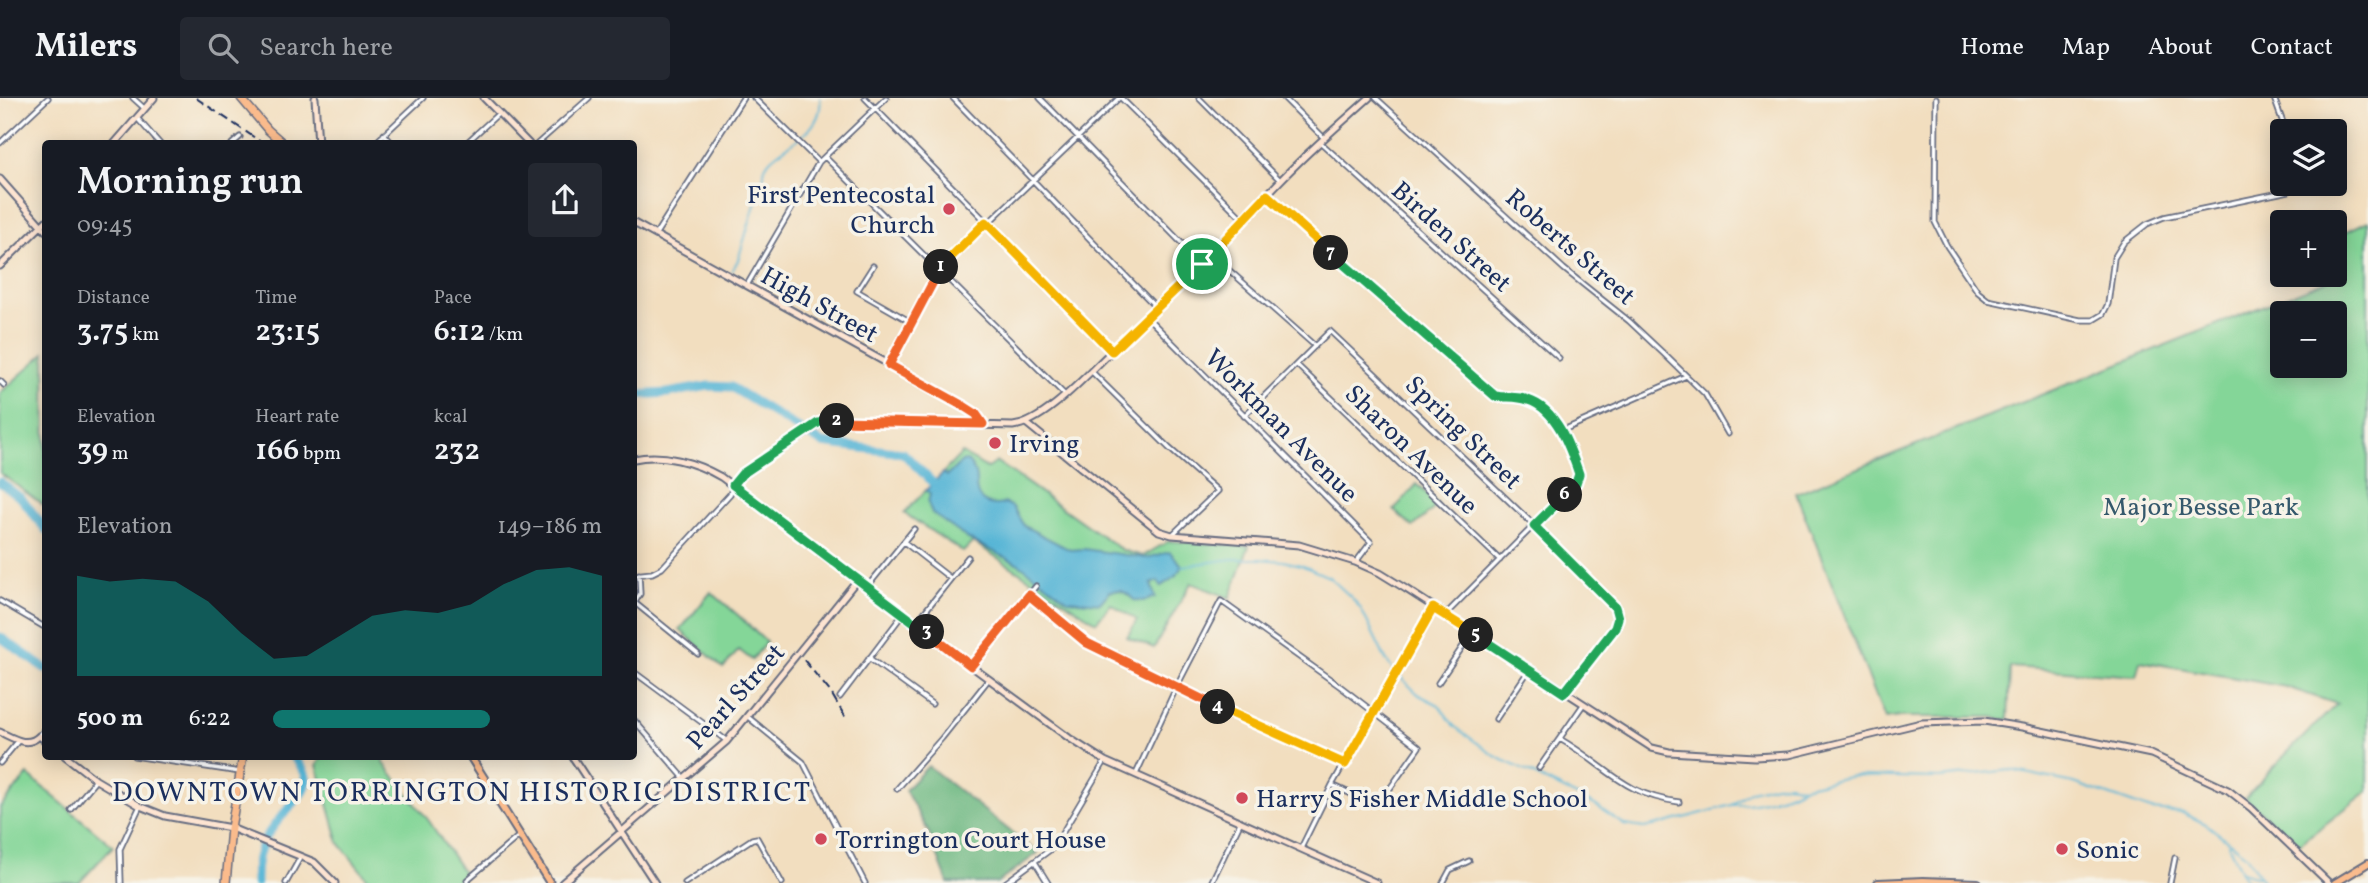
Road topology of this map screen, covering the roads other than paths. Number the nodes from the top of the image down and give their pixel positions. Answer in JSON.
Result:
{"nodes":[{"id":1,"x":48,"y":98,"type":"edge"},
{"id":2,"x":132,"y":98,"type":"edge"},
{"id":3,"x":154,"y":98,"type":"edge"},
{"id":4,"x":241,"y":98,"type":"edge"},
{"id":5,"x":315,"y":98,"type":"edge"},
{"id":6,"x":423,"y":98,"type":"edge"},
{"id":7,"x":484,"y":98,"type":"edge"},
{"id":8,"x":589,"y":98,"type":"edge"},
{"id":9,"x":743,"y":98,"type":"edge"},
{"id":10,"x":754,"y":98,"type":"edge"},
{"id":11,"x":865,"y":98,"type":"edge"},
{"id":12,"x":886,"y":98,"type":"edge"},
{"id":13,"x":953,"y":98,"type":"edge"},
{"id":14,"x":1040,"y":98,"type":"edge"},
{"id":15,"x":1120,"y":98,"type":"edge"},
{"id":16,"x":1199,"y":98,"type":"edge"},
{"id":17,"x":1283,"y":98,"type":"edge"},
{"id":18,"x":1376,"y":98,"type":"edge"},
{"id":19,"x":1936,"y":98,"type":"edge"},
{"id":20,"x":2274,"y":98,"type":"edge"},
{"id":21,"x":1366,"y":99,"type":"edge"},
{"id":22,"x":145,"y":108,"type":"junction"},
{"id":23,"x":876,"y":109,"type":"junction"},
{"id":24,"x":499,"y":113,"type":"junction"},
{"id":25,"x":136,"y":118,"type":"junction"},
{"id":26,"x":2282,"y":119,"type":"edge"},
{"id":27,"x":384,"y":134,"type":"junction"},
{"id":28,"x":240,"y":137,"type":"dead end"},
{"id":29,"x":1078,"y":137,"type":"junction"},
{"id":30,"x":117,"y":140,"type":"edge"},
{"id":31,"x":156,"y":140,"type":"edge"},
{"id":32,"x":237,"y":140,"type":"edge"},
{"id":33,"x":279,"y":140,"type":"edge"},
{"id":34,"x":318,"y":140,"type":"edge"},
{"id":35,"x":378,"y":140,"type":"edge"},
{"id":36,"x":389,"y":140,"type":"edge"},
{"id":37,"x":469,"y":140,"type":"edge"},
{"id":38,"x":525,"y":140,"type":"edge"},
{"id":39,"x":542,"y":140,"type":"edge"},
{"id":40,"x":1322,"y":140,"type":"junction"},
{"id":41,"x":0,"y":143,"type":"edge"},
{"id":42,"x":825,"y":157,"type":"junction"},
{"id":43,"x":819,"y":162,"type":"junction"},
{"id":44,"x":0,"y":179,"type":"edge"},
{"id":45,"x":1032,"y":180,"type":"junction"},
{"id":46,"x":1280,"y":180,"type":"junction"},
{"id":47,"x":1267,"y":195,"type":"junction"},
{"id":48,"x":2270,"y":195,"type":"edge"},
{"id":49,"x":1244,"y":220,"type":"junction"},
{"id":50,"x":986,"y":222,"type":"junction"},
{"id":51,"x":42,"y":224,"type":"edge"},
{"id":52,"x":637,"y":225,"type":"edge"},
{"id":53,"x":42,"y":228,"type":"edge"},
{"id":54,"x":655,"y":235,"type":"junction"},
{"id":55,"x":1212,"y":255,"type":"junction"},
{"id":56,"x":1202,"y":264,"type":"junction"},
{"id":57,"x":873,"y":265,"type":"dead end"},
{"id":58,"x":0,"y":266,"type":"edge"},
{"id":59,"x":939,"y":270,"type":"junction"},
{"id":60,"x":747,"y":285,"type":"junction"},
{"id":61,"x":1157,"y":309,"type":"junction"},
{"id":62,"x":1148,"y":318,"type":"junction"},
{"id":63,"x":911,"y":323,"type":"junction"},
{"id":64,"x":1315,"y":347,"type":"junction"},
{"id":65,"x":1112,"y":351,"type":"junction"},
{"id":66,"x":1559,"y":358,"type":"dead end"},
{"id":67,"x":889,"y":365,"type":"junction"},
{"id":68,"x":1297,"y":365,"type":"junction"},
{"id":69,"x":1091,"y":371,"type":"junction"},
{"id":70,"x":1686,"y":376,"type":"junction"},
{"id":71,"x":1065,"y":395,"type":"junction"},
{"id":72,"x":1244,"y":416,"type":"junction"},
{"id":73,"x":983,"y":424,"type":"junction"},
{"id":74,"x":1026,"y":424,"type":"junction"},
{"id":75,"x":1561,"y":431,"type":"junction"},
{"id":76,"x":1728,"y":434,"type":"dead end"},
{"id":77,"x":637,"y":459,"type":"edge"},
{"id":78,"x":733,"y":485,"type":"junction"},
{"id":79,"x":1534,"y":526,"type":"junction"},
{"id":80,"x":914,"y":529,"type":"dead end"},
{"id":81,"x":1172,"y":535,"type":"junction"},
{"id":82,"x":904,"y":542,"type":"junction"},
{"id":83,"x":968,"y":557,"type":"dead end"},
{"id":84,"x":1501,"y":560,"type":"junction"},
{"id":85,"x":1355,"y":562,"type":"junction"},
{"id":86,"x":639,"y":574,"type":"joint"},
{"id":87,"x":950,"y":578,"type":"junction"},
{"id":88,"x":857,"y":580,"type":"junction"},
{"id":89,"x":1036,"y":586,"type":"dead end"},
{"id":90,"x":867,"y":587,"type":"junction"},
{"id":91,"x":1029,"y":595,"type":"junction"},
{"id":92,"x":637,"y":599,"type":"edge"},
{"id":93,"x":0,"y":601,"type":"edge"},
{"id":94,"x":637,"y":606,"type":"edge"},
{"id":95,"x":1433,"y":608,"type":"junction"},
{"id":96,"x":903,"y":614,"type":"junction"},
{"id":97,"x":1444,"y":615,"type":"junction"},
{"id":98,"x":915,"y":624,"type":"junction"},
{"id":99,"x":42,"y":626,"type":"edge"},
{"id":100,"x":1472,"y":633,"type":"junction"},
{"id":101,"x":698,"y":654,"type":"dead end"},
{"id":102,"x":869,"y":658,"type":"junction"},
{"id":103,"x":971,"y":666,"type":"junction"},
{"id":104,"x":1530,"y":670,"type":"junction"},
{"id":105,"x":637,"y":674,"type":"edge"},
{"id":106,"x":989,"y":680,"type":"junction"},
{"id":107,"x":1438,"y":683,"type":"dead end"},
{"id":108,"x":1176,"y":688,"type":"junction"},
{"id":109,"x":1564,"y":693,"type":"junction"},
{"id":110,"x":839,"y":697,"type":"dead end"},
{"id":111,"x":932,"y":704,"type":"dead end"},
{"id":112,"x":1583,"y":705,"type":"junction"},
{"id":113,"x":1374,"y":712,"type":"junction"},
{"id":114,"x":748,"y":717,"type":"junction"},
{"id":115,"x":1496,"y":719,"type":"dead end"},
{"id":116,"x":637,"y":723,"type":"edge"},
{"id":117,"x":0,"y":732,"type":"edge"},
{"id":118,"x":42,"y":733,"type":"edge"},
{"id":119,"x":39,"y":736,"type":"junction"},
{"id":120,"x":42,"y":738,"type":"edge"},
{"id":121,"x":1560,"y":739,"type":"junction"},
{"id":122,"x":19,"y":740,"type":"junction"},
{"id":123,"x":727,"y":741,"type":"junction"},
{"id":124,"x":70,"y":760,"type":"edge"},
{"id":125,"x":160,"y":760,"type":"edge"},
{"id":126,"x":242,"y":760,"type":"edge"},
{"id":127,"x":473,"y":760,"type":"edge"},
{"id":128,"x":575,"y":760,"type":"edge"},
{"id":129,"x":1105,"y":761,"type":"junction"},
{"id":130,"x":0,"y":763,"type":"edge"},
{"id":131,"x":1345,"y":764,"type":"junction"},
{"id":132,"x":1539,"y":768,"type":"dead end"},
{"id":133,"x":240,"y":772,"type":"junction"},
{"id":134,"x":1135,"y":776,"type":"junction"},
{"id":135,"x":684,"y":778,"type":"junction"},
{"id":136,"x":96,"y":780,"type":"junction"},
{"id":137,"x":1332,"y":785,"type":"junction"},
{"id":138,"x":897,"y":789,"type":"dead end"},
{"id":139,"x":1679,"y":802,"type":"dead end"},
{"id":140,"x":140,"y":806,"type":"junction"},
{"id":141,"x":71,"y":810,"type":"dead end"},
{"id":142,"x":1240,"y":823,"type":"junction"},
{"id":143,"x":231,"y":828,"type":"junction"},
{"id":144,"x":622,"y":831,"type":"junction"},
{"id":145,"x":520,"y":835,"type":"junction"},
{"id":146,"x":1300,"y":850,"type":"junction"},
{"id":147,"x":301,"y":856,"type":"junction"},
{"id":148,"x":2175,"y":858,"type":"dead end"},
{"id":149,"x":1469,"y":861,"type":"dead end"},
{"id":150,"x":1035,"y":862,"type":"junction"},
{"id":151,"x":2368,"y":863,"type":"edge"},
{"id":152,"x":468,"y":881,"type":"edge"},
{"id":153,"x":121,"y":883,"type":"edge"},
{"id":154,"x":226,"y":883,"type":"edge"},
{"id":155,"x":286,"y":883,"type":"edge"},
{"id":156,"x":335,"y":883,"type":"edge"},
{"id":157,"x":550,"y":883,"type":"edge"},
{"id":158,"x":564,"y":883,"type":"edge"},
{"id":159,"x":655,"y":883,"type":"edge"},
{"id":160,"x":685,"y":883,"type":"edge"},
{"id":161,"x":782,"y":883,"type":"edge"},
{"id":162,"x":865,"y":883,"type":"edge"},
{"id":163,"x":1005,"y":883,"type":"edge"},
{"id":164,"x":1048,"y":883,"type":"edge"},
{"id":165,"x":1210,"y":883,"type":"edge"},
{"id":166,"x":1377,"y":883,"type":"edge"},
{"id":167,"x":1443,"y":883,"type":"edge"},
{"id":168,"x":1878,"y":883,"type":"edge"},
{"id":169,"x":1978,"y":883,"type":"edge"},
{"id":170,"x":2170,"y":883,"type":"edge"},
{"id":171,"x":2329,"y":883,"type":"edge"},
{"id":172,"x":2335,"y":883,"type":"edge"}],
"edges":[{"from":1,"to":41,"type":"street"},
{"from":2,"to":22,"type":"street"},
{"from":3,"to":22,"type":"street"},
{"from":4,"to":33,"type":"highway"},
{"from":5,"to":34,"type":"street"},
{"from":6,"to":27,"type":"street"},
{"from":7,"to":24,"type":"street"},
{"from":8,"to":39,"type":"street"},
{"from":9,"to":54,"type":"street"},
{"from":10,"to":43,"type":"street"},
{"from":11,"to":23,"type":"street"},
{"from":12,"to":23,"type":"street"},
{"from":13,"to":45,"type":"street"},
{"from":14,"to":29,"type":"street"},
{"from":15,"to":29,"type":"street"},
{"from":15,"to":49,"type":"street"},
{"from":16,"to":46,"type":"street"},
{"from":17,"to":40,"type":"street","name":"Birden Street"},
{"from":18,"to":70,"type":"street","name":"Roberts Street"},
{"from":19,"to":48,"type":"street"},
{"from":20,"to":26,"type":"street"},
{"from":21,"to":40,"type":"street"},
{"from":22,"to":25,"type":"street"},
{"from":23,"to":42,"type":"street"},
{"from":23,"to":50,"type":"street"},
{"from":24,"to":37,"type":"street"},
{"from":24,"to":38,"type":"street"},
{"from":25,"to":30,"type":"street"},
{"from":25,"to":31,"type":"street"},
{"from":27,"to":35,"type":"street"},
{"from":27,"to":36,"type":"street"},
{"from":28,"to":32,"type":"street"},
{"from":29,"to":45,"type":"street"},
{"from":29,"to":56,"type":"street"},
{"from":40,"to":46,"type":"street"},
{"from":40,"to":66,"type":"street","name":"Birden Street"},
{"from":42,"to":43,"type":"street"},
{"from":42,"to":59,"type":"street"},
{"from":43,"to":60,"type":"street"},
{"from":44,"to":51,"type":"street"},
{"from":45,"to":50,"type":"street"},
{"from":45,"to":61,"type":"street"},
{"from":46,"to":47,"type":"street"},
{"from":47,"to":49,"type":"street"},
{"from":47,"to":75,"type":"street"},
{"from":49,"to":55,"type":"street"},
{"from":50,"to":59,"type":"street"},
{"from":50,"to":65,"type":"street"},
{"from":52,"to":54,"type":"street","name":"High Street"},
{"from":53,"to":58,"type":"street"},
{"from":54,"to":60,"type":"street","name":"High Street"},
{"from":55,"to":56,"type":"street"},
{"from":55,"to":64,"type":"street"},
{"from":56,"to":61,"type":"street"},
{"from":57,"to":63,"type":"street"},
{"from":59,"to":63,"type":"street"},
{"from":59,"to":71,"type":"street"},
{"from":60,"to":67,"type":"street","name":"High Street"},
{"from":61,"to":62,"type":"street"},
{"from":62,"to":65,"type":"street"},
{"from":62,"to":72,"type":"street","name":"Workman Avenue"},
{"from":63,"to":67,"type":"street"},
{"from":64,"to":68,"type":"street"},
{"from":64,"to":79,"type":"street","name":"Spring Street"},
{"from":65,"to":69,"type":"street"},
{"from":67,"to":73,"type":"street","name":"High Street"},
{"from":68,"to":72,"type":"street"},
{"from":68,"to":84,"type":"street","name":"Sharon Avenue"},
{"from":69,"to":71,"type":"street"},
{"from":69,"to":81,"type":"street"},
{"from":70,"to":75,"type":"street"},
{"from":70,"to":76,"type":"street","name":"Roberts Street"},
{"from":71,"to":74,"type":"street"},
{"from":72,"to":85,"type":"street","name":"Workman Avenue"},
{"from":73,"to":74,"type":"street"},
{"from":73,"to":78,"type":"street"},
{"from":74,"to":81,"type":"street"},
{"from":75,"to":79,"type":"street"},
{"from":77,"to":78,"type":"street"},
{"from":78,"to":86,"type":"street"},
{"from":78,"to":88,"type":"street"},
{"from":79,"to":84,"type":"street"},
{"from":79,"to":109,"type":"street","name":"Spring Street"},
{"from":80,"to":82,"type":"street"},
{"from":81,"to":85,"type":"street"},
{"from":82,"to":87,"type":"street"},
{"from":82,"to":90,"type":"street"},
{"from":83,"to":87,"type":"street"},
{"from":84,"to":97,"type":"street"},
{"from":85,"to":95,"type":"street"},
{"from":86,"to":92,"type":"street"},
{"from":87,"to":98,"type":"street"},
{"from":88,"to":90,"type":"street"},
{"from":88,"to":114,"type":"street","name":"Pearl Street"},
{"from":89,"to":91,"type":"street"},
{"from":90,"to":96,"type":"street"},
{"from":91,"to":103,"type":"street"},
{"from":91,"to":108,"type":"street"},
{"from":93,"to":99,"type":"street"},
{"from":94,"to":101,"type":"street"},
{"from":95,"to":97,"type":"street"},
{"from":95,"to":113,"type":"street"},
{"from":96,"to":98,"type":"street"},
{"from":96,"to":102,"type":"street"},
{"from":97,"to":100,"type":"street"},
{"from":98,"to":103,"type":"street"},
{"from":100,"to":104,"type":"street"},
{"from":100,"to":107,"type":"street"},
{"from":102,"to":110,"type":"street"},
{"from":102,"to":111,"type":"street"},
{"from":103,"to":106,"type":"street"},
{"from":104,"to":109,"type":"street"},
{"from":104,"to":115,"type":"street"},
{"from":105,"to":123,"type":"street"},
{"from":106,"to":129,"type":"street"},
{"from":106,"to":138,"type":"street"},
{"from":108,"to":113,"type":"street"},
{"from":108,"to":131,"type":"street"},
{"from":108,"to":134,"type":"street"},
{"from":109,"to":112,"type":"street"},
{"from":112,"to":121,"type":"street"},
{"from":112,"to":171,"type":"street"},
{"from":113,"to":131,"type":"street"},
{"from":113,"to":137,"type":"street"},
{"from":114,"to":123,"type":"street","name":"Pearl Street"},
{"from":114,"to":162,"type":"street"},
{"from":116,"to":135,"type":"street"},
{"from":117,"to":122,"type":"street"},
{"from":118,"to":119,"type":"street"},
{"from":119,"to":120,"type":"street"},
{"from":119,"to":122,"type":"street"},
{"from":121,"to":132,"type":"street"},
{"from":121,"to":139,"type":"street"},
{"from":122,"to":130,"type":"street"},
{"from":123,"to":135,"type":"street","name":"Pearl Street"},
{"from":124,"to":136,"type":"street"},
{"from":125,"to":133,"type":"street"},
{"from":126,"to":133,"type":"highway"},
{"from":127,"to":145,"type":"main road"},
{"from":128,"to":144,"type":"street"},
{"from":129,"to":134,"type":"street"},
{"from":129,"to":150,"type":"street"},
{"from":131,"to":137,"type":"street"},
{"from":133,"to":143,"type":"highway"},
{"from":134,"to":142,"type":"street"},
{"from":135,"to":144,"type":"street","name":"Pearl Street"},
{"from":136,"to":140,"type":"street"},
{"from":136,"to":141,"type":"street"},
{"from":137,"to":146,"type":"street"},
{"from":140,"to":143,"type":"street"},
{"from":140,"to":153,"type":"street"},
{"from":142,"to":146,"type":"street"},
{"from":142,"to":165,"type":"street"},
{"from":143,"to":147,"type":"street"},
{"from":143,"to":154,"type":"highway"},
{"from":144,"to":158,"type":"street","name":"Pearl Street"},
{"from":144,"to":159,"type":"street"},
{"from":145,"to":152,"type":"street"},
{"from":145,"to":157,"type":"main road"},
{"from":146,"to":166,"type":"street"},
{"from":147,"to":155,"type":"street"},
{"from":147,"to":156,"type":"street"},
{"from":148,"to":170,"type":"street"},
{"from":149,"to":167,"type":"street"},
{"from":150,"to":163,"type":"street"},
{"from":150,"to":164,"type":"street"},
{"from":151,"to":172,"type":"main road"},
{"from":160,"to":161,"type":"street"},
{"from":168,"to":169,"type":"main road"}]}
